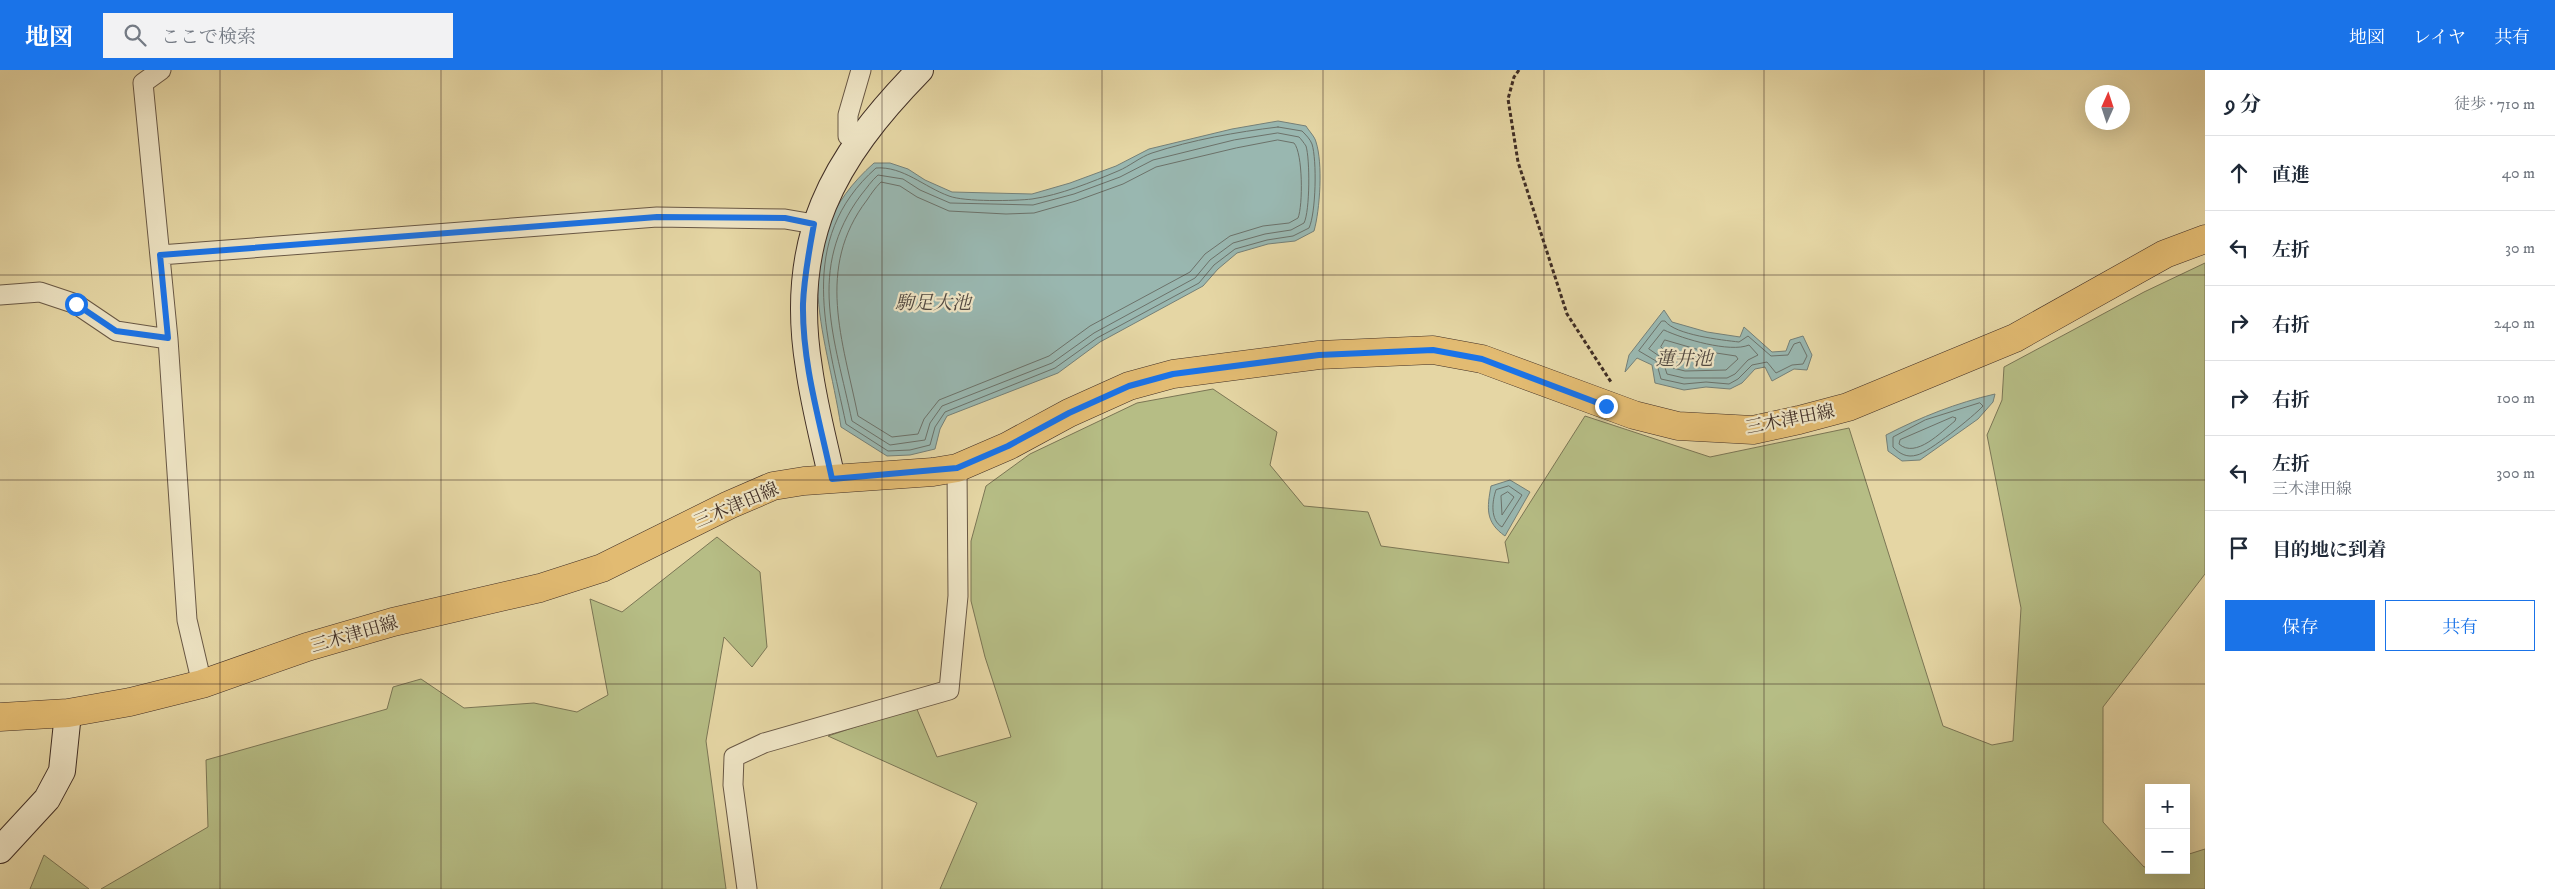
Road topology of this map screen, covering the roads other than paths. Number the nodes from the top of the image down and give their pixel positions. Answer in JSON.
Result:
{"nodes":[{"id":1,"x":161,"y":70,"type":"edge"},
{"id":2,"x":861,"y":70,"type":"edge"},
{"id":3,"x":920,"y":70,"type":"edge"},
{"id":4,"x":857,"y":142,"type":"junction"},
{"id":5,"x":814,"y":224,"type":"junction"},
{"id":6,"x":2205,"y":239,"type":"edge"},
{"id":7,"x":160,"y":255,"type":"junction"},
{"id":8,"x":0,"y":295,"type":"edge"},
{"id":9,"x":168,"y":338,"type":"junction"},
{"id":10,"x":957,"y":468,"type":"junction"},
{"id":11,"x":832,"y":479,"type":"junction"},
{"id":12,"x":202,"y":684,"type":"junction"},
{"id":13,"x":68,"y":713,"type":"junction"},
{"id":14,"x":0,"y":717,"type":"edge"},
{"id":15,"x":0,"y":850,"type":"edge"},
{"id":16,"x":746,"y":889,"type":"edge"}],
"edges":[{"from":1,"to":7,"type":"street"},
{"from":2,"to":4,"type":"street"},
{"from":3,"to":4,"type":"street"},
{"from":4,"to":5,"type":"street"},
{"from":5,"to":7,"type":"street"},
{"from":5,"to":11,"type":"street"},
{"from":6,"to":10,"type":"main road","name":"三木津田線"},
{"from":7,"to":9,"type":"street"},
{"from":8,"to":9,"type":"street"},
{"from":9,"to":12,"type":"street"},
{"from":10,"to":11,"type":"main road","name":"三木津田線"},
{"from":10,"to":16,"type":"street"},
{"from":11,"to":12,"type":"main road","name":"三木津田線"},
{"from":12,"to":13,"type":"main road","name":"三木津田線"},
{"from":13,"to":14,"type":"main road","name":"三木津田線"},
{"from":13,"to":15,"type":"street"}]}
